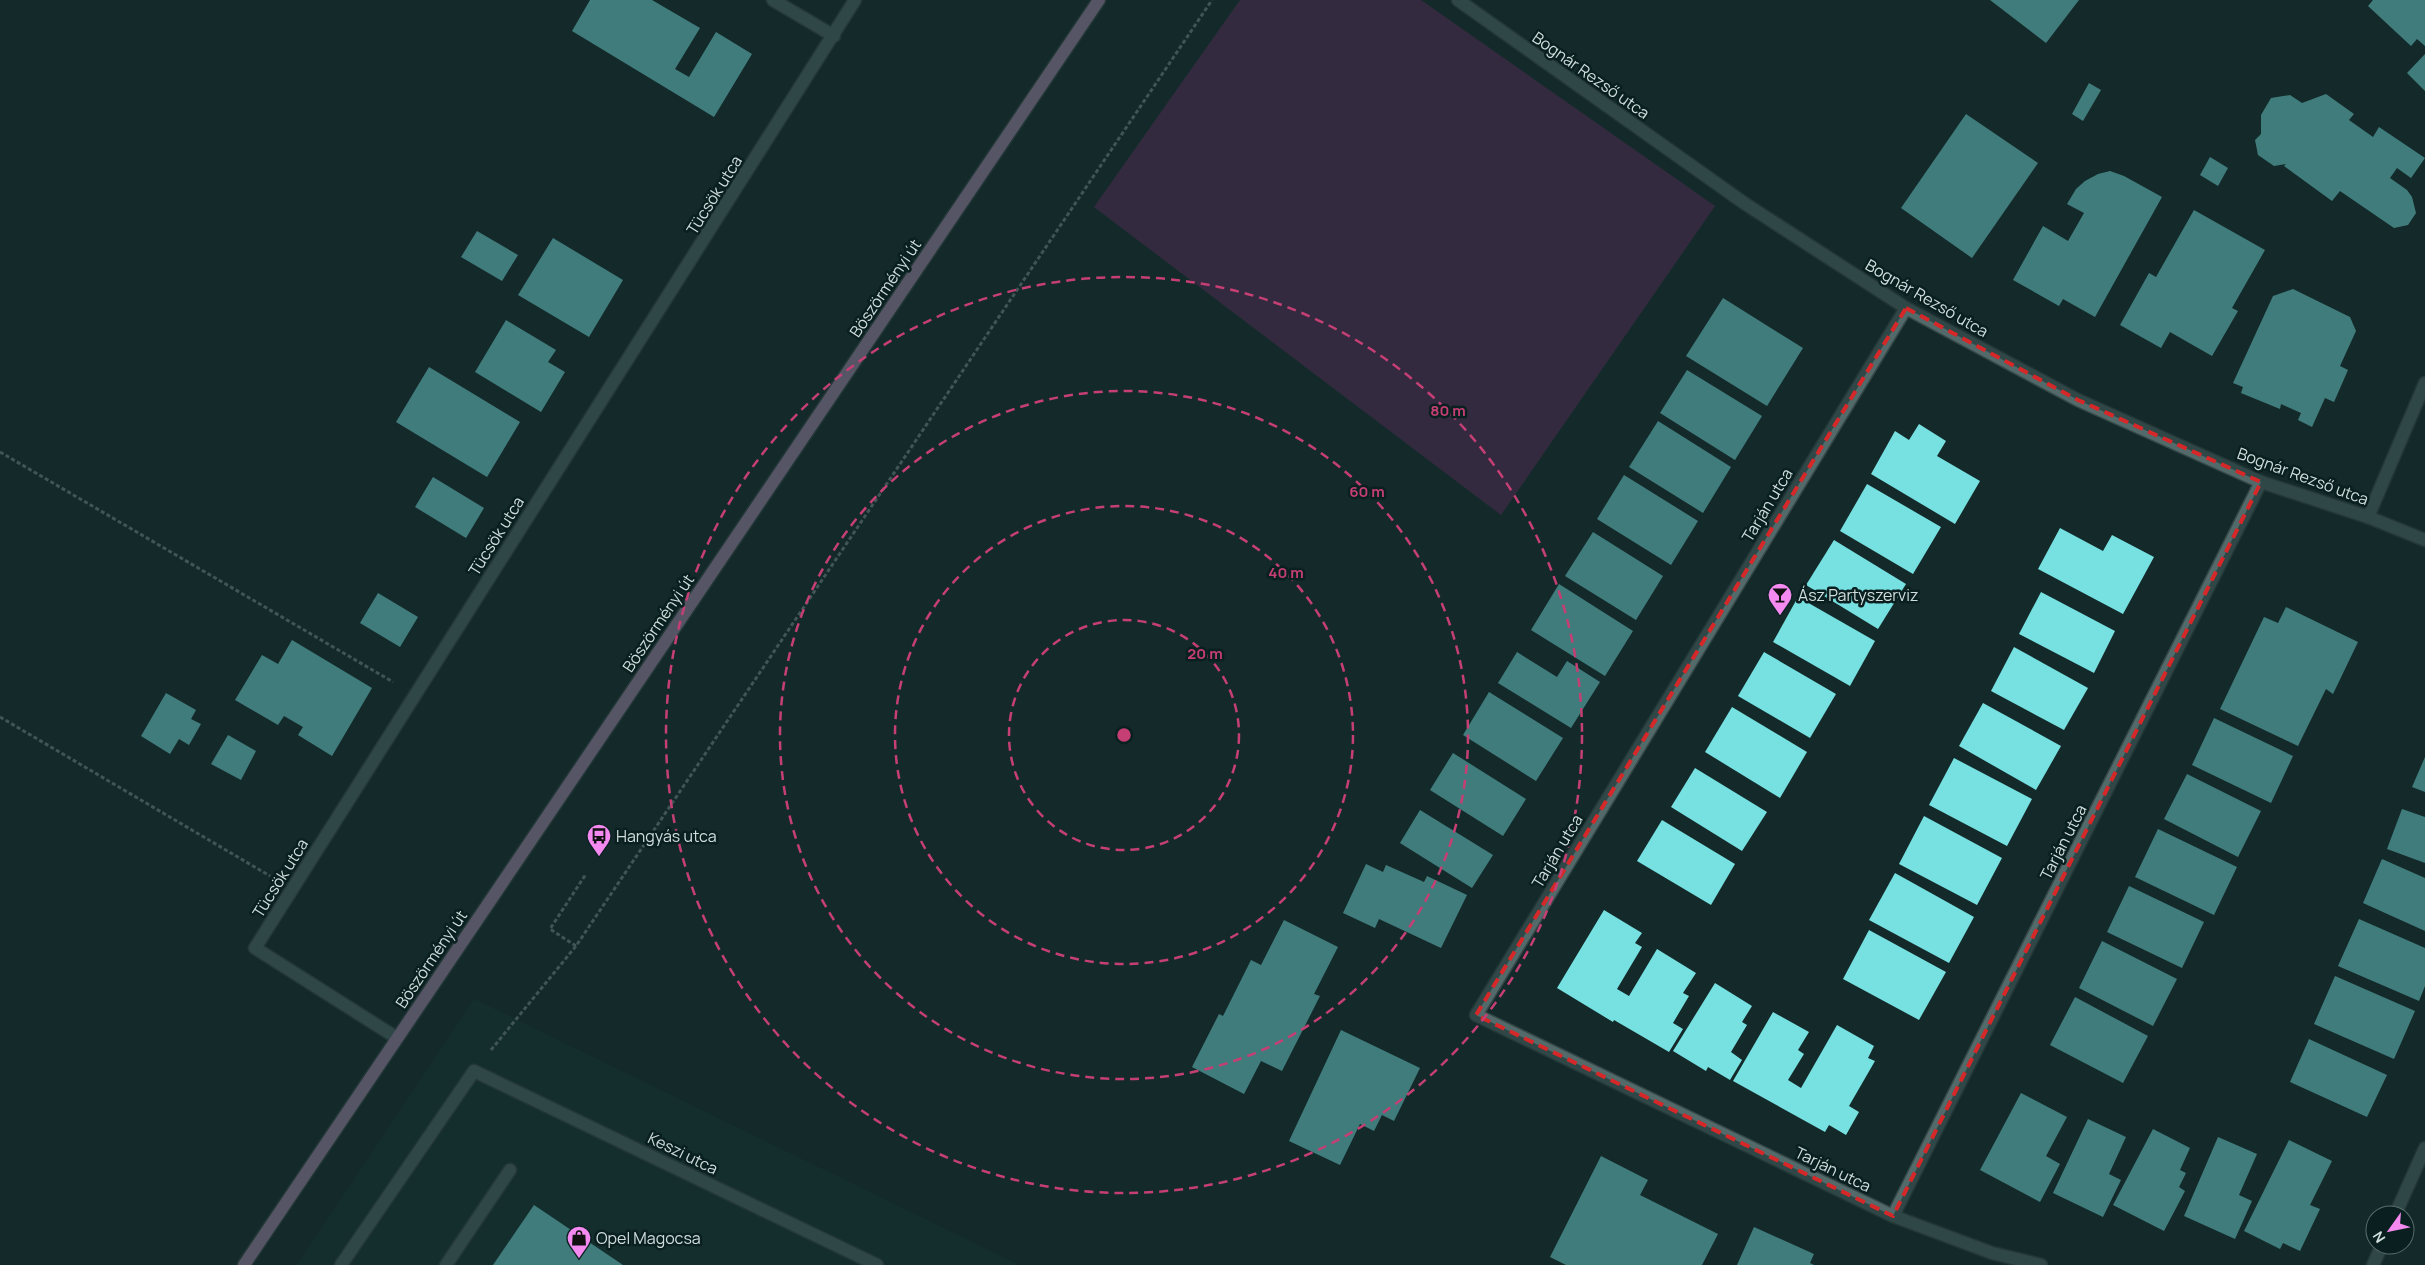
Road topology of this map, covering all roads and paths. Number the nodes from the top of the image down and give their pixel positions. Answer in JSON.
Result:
{"nodes":[{"id":1,"x":773,"y":0,"type":"edge"},
{"id":2,"x":855,"y":0,"type":"edge"},
{"id":3,"x":1099,"y":0,"type":"edge"},
{"id":4,"x":1212,"y":0,"type":"edge"},
{"id":5,"x":1458,"y":0,"type":"edge"},
{"id":6,"x":834,"y":36,"type":"junction"},
{"id":7,"x":1906,"y":308,"type":"junction"},
{"id":8,"x":2425,"y":383,"type":"edge"},
{"id":9,"x":0,"y":452,"type":"edge"},
{"id":10,"x":2261,"y":482,"type":"junction"},
{"id":11,"x":2368,"y":517,"type":"junction"},
{"id":12,"x":2425,"y":540,"type":"edge"},
{"id":13,"x":415,"y":695,"type":"junction"},
{"id":14,"x":0,"y":717,"type":"edge"},
{"id":15,"x":586,"y":874,"type":"dead end"},
{"id":16,"x":292,"y":890,"type":"junction"},
{"id":17,"x":576,"y":946,"type":"junction"},
{"id":18,"x":397,"y":1038,"type":"junction"},
{"id":19,"x":474,"y":1071,"type":"junction"},
{"id":20,"x":2425,"y":1148,"type":"edge"},
{"id":21,"x":510,"y":1170,"type":"dead end"},
{"id":22,"x":2399,"y":1205,"type":"edge"},
{"id":23,"x":1893,"y":1216,"type":"junction"},
{"id":24,"x":244,"y":1265,"type":"edge"},
{"id":25,"x":341,"y":1265,"type":"edge"},
{"id":26,"x":446,"y":1265,"type":"edge"},
{"id":27,"x":877,"y":1265,"type":"edge"},
{"id":28,"x":2041,"y":1265,"type":"edge"}],
"edges":[{"from":1,"to":6,"type":"street"},
{"from":2,"to":6,"type":"street","name":"Tücsök utca"},
{"from":3,"to":18,"type":"main road","name":"Böszörményi út"},
{"from":4,"to":17,"type":"path"},
{"from":5,"to":7,"type":"street","name":"Bognár Rezső utca"},
{"from":6,"to":13,"type":"street","name":"Tücsök utca"},
{"from":7,"to":10,"type":"street","name":"Bognár Rezső utca"},
{"from":7,"to":23,"type":"street","name":"Tarján utca"},
{"from":8,"to":11,"type":"street"},
{"from":9,"to":13,"type":"path"},
{"from":10,"to":11,"type":"street","name":"Bognár Rezső utca"},
{"from":10,"to":23,"type":"street","name":"Tarján utca"},
{"from":11,"to":12,"type":"street","name":"Bognár Rezső utca"},
{"from":13,"to":16,"type":"street","name":"Tücsök utca"},
{"from":14,"to":16,"type":"path"},
{"from":15,"to":17,"type":"path"},
{"from":16,"to":18,"type":"street","name":"Tücsök utca"},
{"from":17,"to":19,"type":"path"},
{"from":18,"to":24,"type":"main road","name":"Böszörményi út"},
{"from":19,"to":25,"type":"street"},
{"from":19,"to":27,"type":"street","name":"Keszi utca"},
{"from":20,"to":22,"type":"street"},
{"from":21,"to":26,"type":"street"},
{"from":23,"to":28,"type":"street","name":"Tarján utca"}]}
